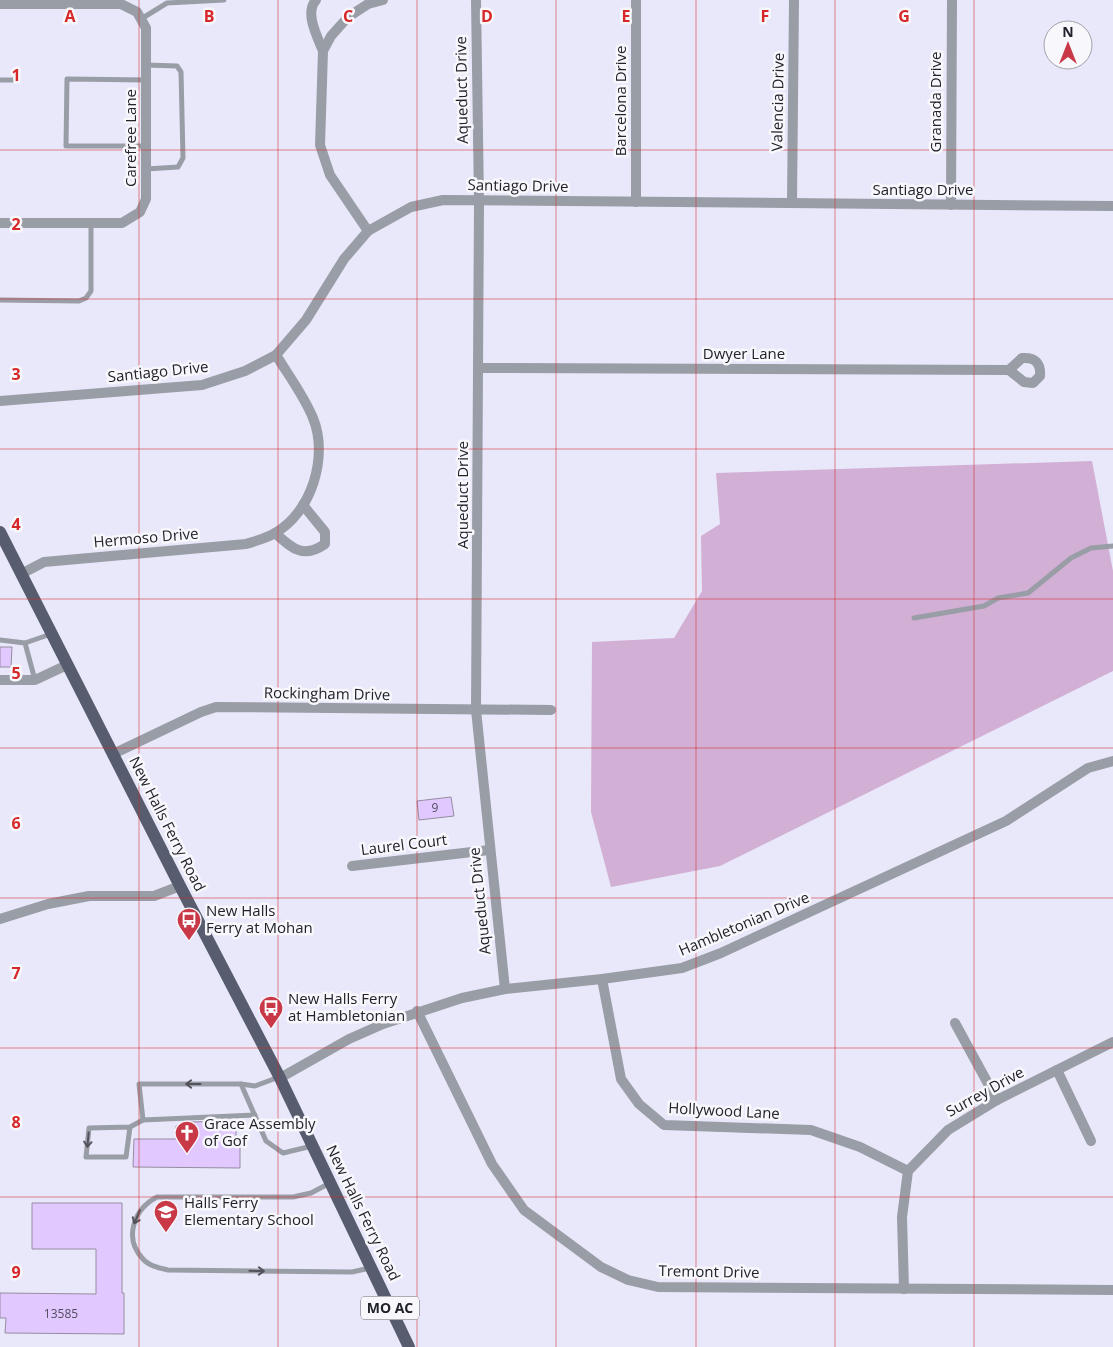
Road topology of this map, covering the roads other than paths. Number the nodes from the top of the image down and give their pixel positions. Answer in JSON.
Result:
{"nodes":[{"id":1,"x":224,"y":0,"type":"edge"},
{"id":2,"x":316,"y":0,"type":"edge"},
{"id":3,"x":383,"y":0,"type":"edge"},
{"id":4,"x":476,"y":0,"type":"edge"},
{"id":5,"x":636,"y":0,"type":"edge"},
{"id":6,"x":794,"y":0,"type":"edge"},
{"id":7,"x":952,"y":0,"type":"edge"},
{"id":8,"x":48,"y":2,"type":"edge"},
{"id":9,"x":104,"y":2,"type":"edge"},
{"id":10,"x":365,"y":2,"type":"edge"},
{"id":11,"x":0,"y":4,"type":"edge"},
{"id":12,"x":139,"y":15,"type":"junction"},
{"id":13,"x":323,"y":51,"type":"junction"},
{"id":14,"x":146,"y":65,"type":"junction"},
{"id":15,"x":0,"y":80,"type":"edge"},
{"id":16,"x":16,"y":80,"type":"dead end"},
{"id":17,"x":146,"y":80,"type":"junction"},
{"id":18,"x":146,"y":146,"type":"junction"},
{"id":19,"x":146,"y":169,"type":"junction"},
{"id":20,"x":479,"y":201,"type":"junction"},
{"id":21,"x":636,"y":202,"type":"junction"},
{"id":22,"x":792,"y":204,"type":"junction"},
{"id":23,"x":951,"y":205,"type":"junction"},
{"id":24,"x":1113,"y":206,"type":"edge"},
{"id":25,"x":0,"y":223,"type":"edge"},
{"id":26,"x":91,"y":223,"type":"junction"},
{"id":27,"x":368,"y":231,"type":"junction"},
{"id":28,"x":0,"y":300,"type":"edge"},
{"id":29,"x":276,"y":356,"type":"junction"},
{"id":30,"x":479,"y":368,"type":"junction"},
{"id":31,"x":1009,"y":370,"type":"dead end"},
{"id":32,"x":0,"y":401,"type":"edge"},
{"id":33,"x":303,"y":504,"type":"junction"},
{"id":34,"x":0,"y":532,"type":"edge"},
{"id":35,"x":275,"y":533,"type":"junction"},
{"id":36,"x":1113,"y":546,"type":"edge"},
{"id":37,"x":21,"y":574,"type":"junction"},
{"id":38,"x":914,"y":618,"type":"dead end"},
{"id":39,"x":52,"y":634,"type":"junction"},
{"id":40,"x":0,"y":640,"type":"edge"},
{"id":41,"x":25,"y":643,"type":"junction"},
{"id":42,"x":67,"y":665,"type":"junction"},
{"id":43,"x":0,"y":680,"type":"edge"},
{"id":44,"x":35,"y":680,"type":"junction"},
{"id":45,"x":476,"y":710,"type":"junction"},
{"id":46,"x":551,"y":710,"type":"dead end"},
{"id":47,"x":113,"y":754,"type":"junction"},
{"id":48,"x":1113,"y":761,"type":"edge"},
{"id":49,"x":490,"y":850,"type":"junction"},
{"id":50,"x":352,"y":866,"type":"dead end"},
{"id":51,"x":180,"y":886,"type":"junction"},
{"id":52,"x":0,"y":919,"type":"edge"},
{"id":53,"x":602,"y":979,"type":"junction"},
{"id":54,"x":505,"y":989,"type":"junction"},
{"id":55,"x":416,"y":1011,"type":"junction"},
{"id":56,"x":955,"y":1023,"type":"dead end"},
{"id":57,"x":1113,"y":1042,"type":"edge"},
{"id":58,"x":1057,"y":1070,"type":"junction"},
{"id":59,"x":280,"y":1077,"type":"junction"},
{"id":60,"x":241,"y":1084,"type":"junction"},
{"id":61,"x":997,"y":1100,"type":"junction"},
{"id":62,"x":255,"y":1115,"type":"junction"},
{"id":63,"x":143,"y":1120,"type":"junction"},
{"id":64,"x":130,"y":1127,"type":"junction"},
{"id":65,"x":1091,"y":1141,"type":"dead end"},
{"id":66,"x":313,"y":1146,"type":"junction"},
{"id":67,"x":908,"y":1171,"type":"junction"},
{"id":68,"x":330,"y":1183,"type":"junction"},
{"id":69,"x":371,"y":1268,"type":"junction"},
{"id":70,"x":904,"y":1289,"type":"junction"},
{"id":71,"x":1113,"y":1290,"type":"edge"},
{"id":72,"x":409,"y":1347,"type":"edge"}],
"edges":[{"from":1,"to":12,"type":"lane"},
{"from":2,"to":13,"type":"street"},
{"from":3,"to":10,"type":"street"},
{"from":4,"to":20,"type":"street","name":"Aqueduct Drive"},
{"from":5,"to":21,"type":"street","name":"Barcelona Drive"},
{"from":6,"to":22,"type":"street","name":"Valencia Drive"},
{"from":7,"to":23,"type":"street","name":"Granada Drive"},
{"from":8,"to":9,"type":"street"},
{"from":8,"to":11,"type":"street"},
{"from":9,"to":12,"type":"street"},
{"from":10,"to":13,"type":"street"},
{"from":12,"to":14,"type":"street","name":"Carefree Lane"},
{"from":13,"to":27,"type":"street"},
{"from":14,"to":17,"type":"street","name":"Carefree Lane"},
{"from":14,"to":19,"type":"lane"},
{"from":15,"to":16,"type":"lane"},
{"from":17,"to":18,"type":"street","name":"Carefree Lane"},
{"from":17,"to":18,"type":"lane"},
{"from":18,"to":19,"type":"street","name":"Carefree Lane"},
{"from":19,"to":26,"type":"street","name":"Carefree Lane"},
{"from":20,"to":21,"type":"street","name":"Santiago Drive"},
{"from":20,"to":27,"type":"street","name":"Santiago Drive"},
{"from":20,"to":30,"type":"street","name":"Aqueduct Drive"},
{"from":21,"to":22,"type":"street","name":"Santiago Drive"},
{"from":22,"to":23,"type":"street","name":"Santiago Drive"},
{"from":23,"to":24,"type":"street","name":"Santiago Drive"},
{"from":25,"to":26,"type":"street","name":"Carefree Lane"},
{"from":26,"to":28,"type":"lane"},
{"from":27,"to":29,"type":"street","name":"Santiago Drive"},
{"from":29,"to":32,"type":"street","name":"Santiago Drive"},
{"from":29,"to":33,"type":"street","name":"Hermoso Drive"},
{"from":30,"to":31,"type":"street","name":"Dwyer Lane"},
{"from":30,"to":45,"type":"street","name":"Aqueduct Drive"},
{"from":33,"to":35,"type":"street","name":"Hermoso Drive"},
{"from":33,"to":35,"type":"street"},
{"from":34,"to":37,"type":"main road","name":"New Halls Ferry Road","number":"MO AC"},
{"from":35,"to":37,"type":"street","name":"Hermoso Drive"},
{"from":36,"to":38,"type":"lane"},
{"from":37,"to":39,"type":"main road","name":"New Halls Ferry Road","number":"MO AC"},
{"from":39,"to":41,"type":"lane"},
{"from":39,"to":42,"type":"main road","name":"New Halls Ferry Road","number":"MO AC"},
{"from":40,"to":41,"type":"lane"},
{"from":41,"to":44,"type":"lane"},
{"from":42,"to":44,"type":"street"},
{"from":42,"to":47,"type":"main road","name":"New Halls Ferry Road","number":"MO AC"},
{"from":43,"to":44,"type":"street"},
{"from":45,"to":46,"type":"street","name":"Rockingham Drive"},
{"from":45,"to":47,"type":"street","name":"Rockingham Drive"},
{"from":45,"to":49,"type":"street","name":"Aqueduct Drive"},
{"from":47,"to":51,"type":"main road","name":"New Halls Ferry Road","number":"MO AC"},
{"from":48,"to":53,"type":"street","name":"Hambletonian Drive"},
{"from":49,"to":50,"type":"street","name":"Laurel Court"},
{"from":49,"to":54,"type":"street","name":"Aqueduct Drive"},
{"from":51,"to":52,"type":"street"},
{"from":51,"to":59,"type":"main road","name":"New Halls Ferry Road","number":"MO AC"},
{"from":53,"to":54,"type":"street","name":"Hambletonian Drive"},
{"from":53,"to":67,"type":"street","name":"Hollywood Lane"},
{"from":54,"to":55,"type":"street","name":"Hambletonian Drive"},
{"from":55,"to":59,"type":"street","name":"Hambletonian Drive"},
{"from":55,"to":70,"type":"street","name":"Tremont Drive"},
{"from":56,"to":61,"type":"street"},
{"from":57,"to":58,"type":"street","name":"Surrey Drive"},
{"from":58,"to":61,"type":"street","name":"Surrey Drive"},
{"from":58,"to":65,"type":"street"},
{"from":59,"to":60,"type":"lane"},
{"from":59,"to":66,"type":"main road","name":"New Halls Ferry Road","number":"MO AC"},
{"from":60,"to":62,"type":"lane"},
{"from":60,"to":63,"type":"lane","one_way":true},
{"from":61,"to":67,"type":"street","name":"Surrey Drive"},
{"from":62,"to":63,"type":"lane"},
{"from":62,"to":66,"type":"lane"},
{"from":63,"to":64,"type":"lane"},
{"from":64,"to":64,"type":"lane","one_way":true},
{"from":66,"to":68,"type":"main road","name":"New Halls Ferry Road","number":"MO AC"},
{"from":67,"to":70,"type":"street"},
{"from":68,"to":69,"type":"main road","name":"New Halls Ferry Road","number":"MO AC"},
{"from":68,"to":69,"type":"lane","one_way":true},
{"from":69,"to":72,"type":"main road","name":"New Halls Ferry Road","number":"MO AC"},
{"from":70,"to":71,"type":"street","name":"Tremont Drive"}]}
